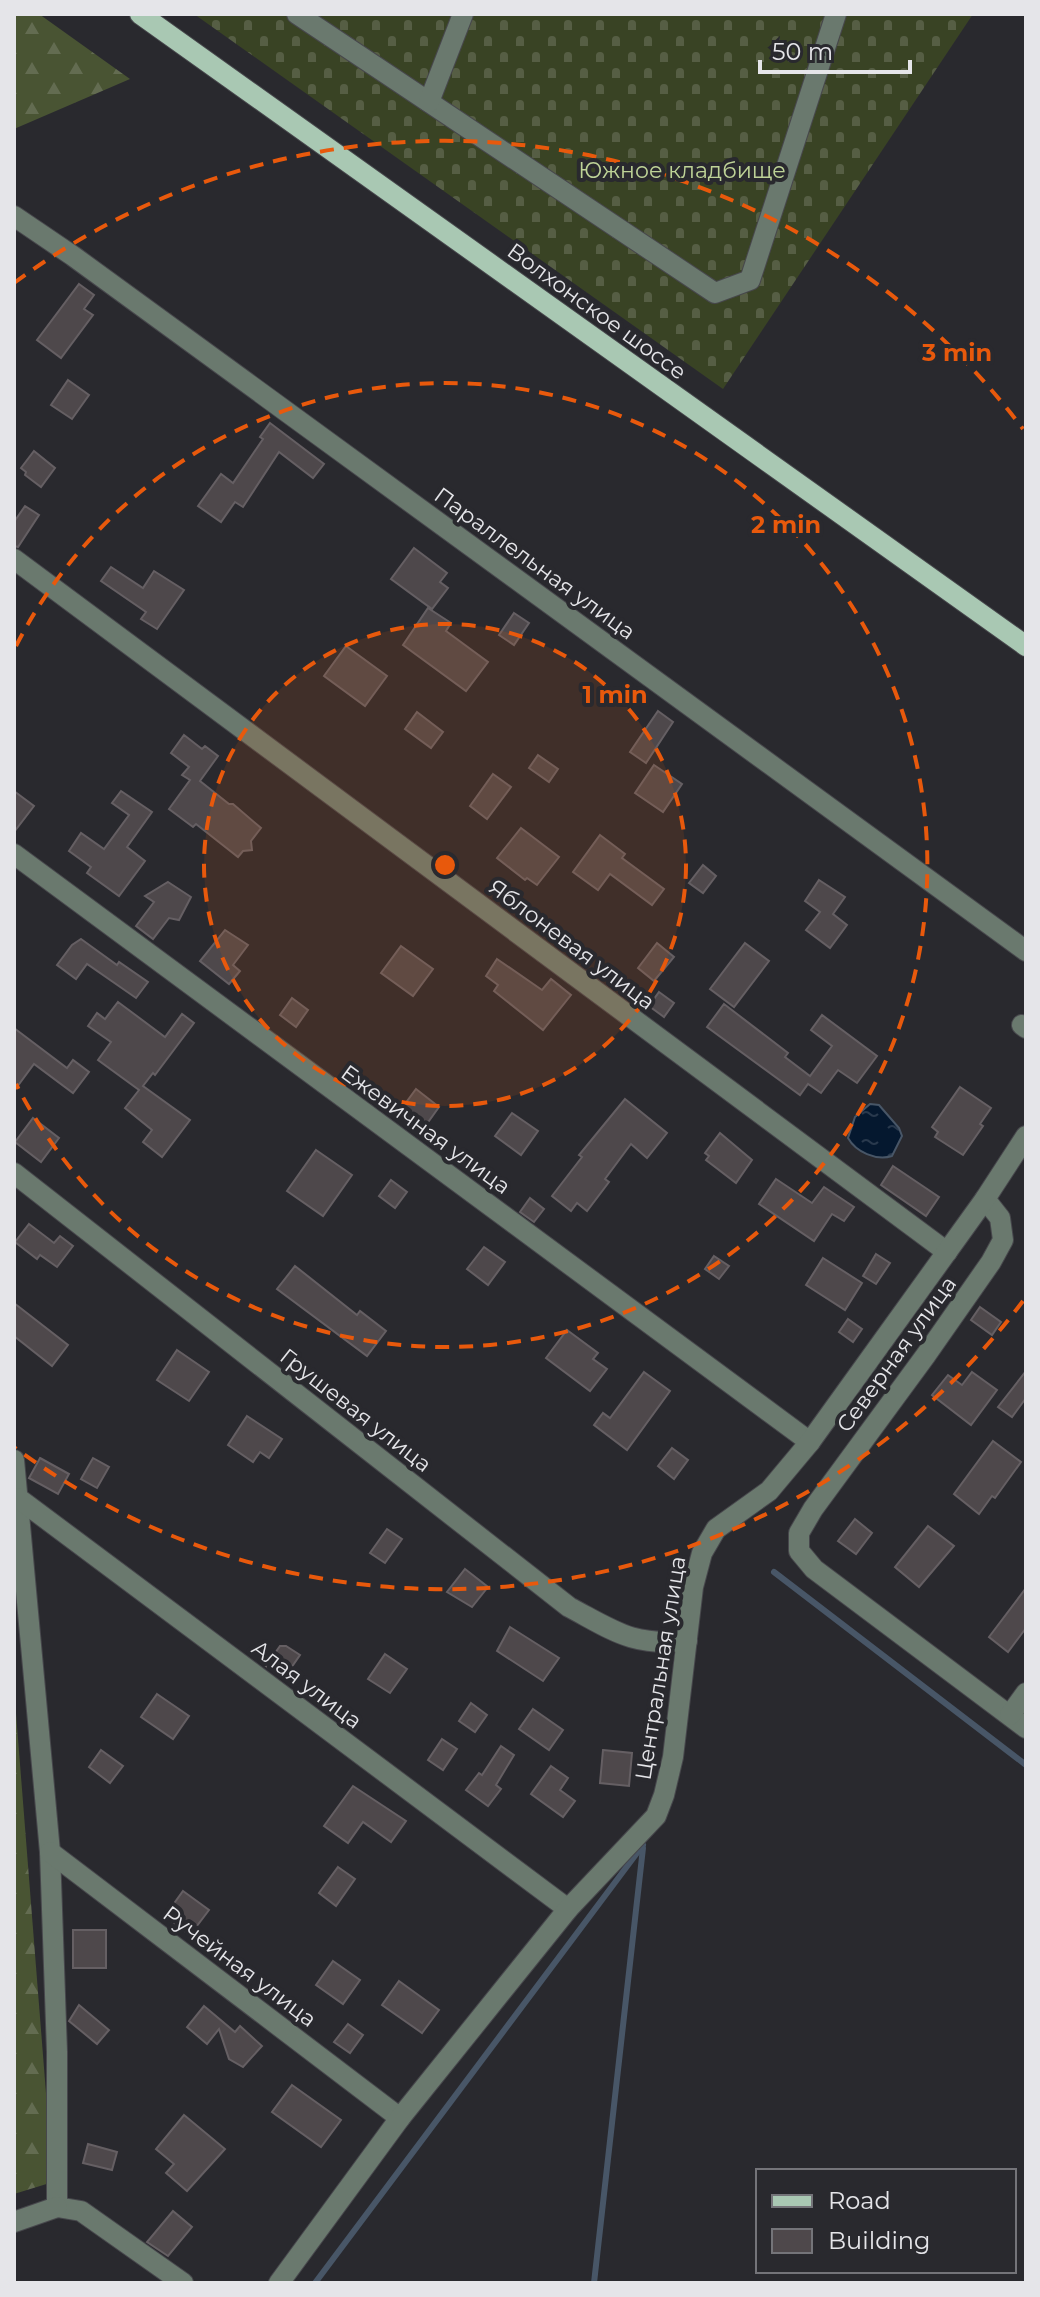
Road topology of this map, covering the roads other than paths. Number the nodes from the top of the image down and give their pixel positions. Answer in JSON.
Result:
{"nodes":[{"id":1,"x":140,"y":14,"type":"edge"},
{"id":2,"x":297,"y":14,"type":"edge"},
{"id":3,"x":463,"y":14,"type":"edge"},
{"id":4,"x":836,"y":14,"type":"edge"},
{"id":5,"x":429,"y":102,"type":"junction"},
{"id":6,"x":14,"y":216,"type":"edge"},
{"id":7,"x":14,"y":559,"type":"edge"},
{"id":8,"x":1026,"y":646,"type":"edge"},
{"id":9,"x":14,"y":854,"type":"edge"},
{"id":10,"x":1026,"y":951,"type":"edge"},
{"id":11,"x":1026,"y":1136,"type":"edge"},
{"id":12,"x":14,"y":1173,"type":"edge"},
{"id":13,"x":985,"y":1199,"type":"junction"},
{"id":14,"x":947,"y":1252,"type":"junction"},
{"id":15,"x":810,"y":1442,"type":"junction"},
{"id":16,"x":14,"y":1460,"type":"edge"},
{"id":17,"x":18,"y":1498,"type":"junction"},
{"id":18,"x":687,"y":1641,"type":"junction"},
{"id":19,"x":1026,"y":1693,"type":"edge"},
{"id":20,"x":1018,"y":1722,"type":"edge"},
{"id":21,"x":50,"y":1852,"type":"junction"},
{"id":22,"x":568,"y":1909,"type":"junction"},
{"id":23,"x":400,"y":2118,"type":"junction"},
{"id":24,"x":57,"y":2207,"type":"junction"},
{"id":25,"x":14,"y":2222,"type":"edge"},
{"id":26,"x":183,"y":2283,"type":"edge"},
{"id":27,"x":279,"y":2283,"type":"edge"}],
"edges":[{"from":1,"to":8,"type":"main road","name":"Волхонское шоссе"},
{"from":2,"to":5,"type":"street"},
{"from":3,"to":5,"type":"street"},
{"from":4,"to":5,"type":"street"},
{"from":6,"to":10,"type":"street","name":"Параллельная улица"},
{"from":7,"to":14,"type":"street","name":"Яблоневая улица"},
{"from":9,"to":15,"type":"street","name":"Ежевичная улица"},
{"from":11,"to":13,"type":"street","name":"Центральная улица"},
{"from":12,"to":18,"type":"street","name":"Грушевая улица"},
{"from":13,"to":14,"type":"street","name":"Центральная улица"},
{"from":13,"to":20,"type":"street","name":"Северная улица"},
{"from":14,"to":15,"type":"street","name":"Центральная улица"},
{"from":15,"to":18,"type":"street","name":"Центральная улица"},
{"from":16,"to":17,"type":"street"},
{"from":17,"to":21,"type":"street"},
{"from":17,"to":22,"type":"street","name":"Алая улица"},
{"from":18,"to":22,"type":"street","name":"Центральная улица"},
{"from":19,"to":20,"type":"street"},
{"from":21,"to":23,"type":"street","name":"Ручейная улица"},
{"from":21,"to":24,"type":"street"},
{"from":22,"to":23,"type":"street","name":"Центральная улица"},
{"from":23,"to":27,"type":"street","name":"Центральная улица"},
{"from":24,"to":25,"type":"street"},
{"from":24,"to":26,"type":"street"}]}
